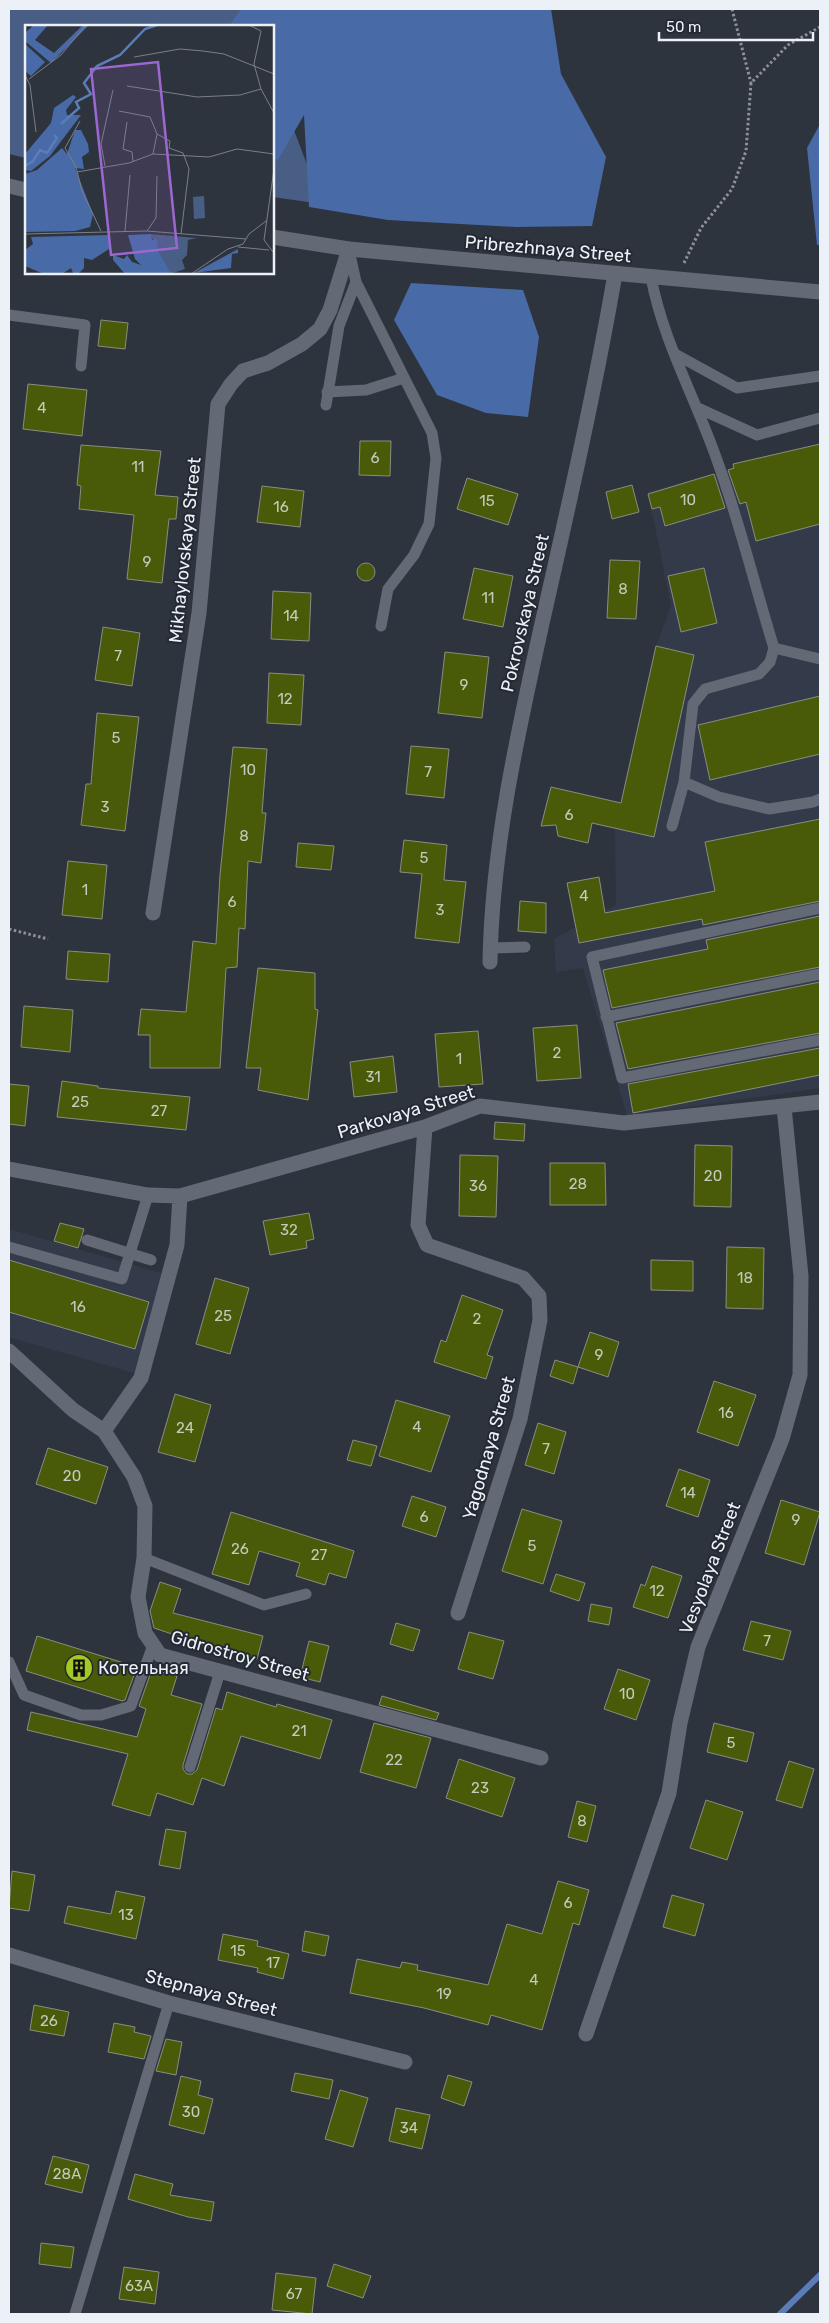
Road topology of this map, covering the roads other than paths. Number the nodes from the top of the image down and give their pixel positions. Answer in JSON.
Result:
{"nodes":[{"id":1,"x":9,"y":186,"type":"edge"},
{"id":2,"x":25,"y":190,"type":"edge"},
{"id":3,"x":274,"y":238,"type":"edge"},
{"id":4,"x":349,"y":249,"type":"junction"},
{"id":5,"x":615,"y":274,"type":"junction"},
{"id":6,"x":651,"y":278,"type":"junction"},
{"id":7,"x":356,"y":282,"type":"junction"},
{"id":8,"x":820,"y":292,"type":"edge"},
{"id":9,"x":9,"y":315,"type":"edge"},
{"id":10,"x":675,"y":354,"type":"junction"},
{"id":11,"x":81,"y":366,"type":"dead end"},
{"id":12,"x":820,"y":376,"type":"edge"},
{"id":13,"x":404,"y":378,"type":"junction"},
{"id":14,"x":327,"y":392,"type":"junction"},
{"id":15,"x":326,"y":405,"type":"dead end"},
{"id":16,"x":698,"y":408,"type":"junction"},
{"id":17,"x":820,"y":418,"type":"edge"},
{"id":18,"x":381,"y":626,"type":"dead end"},
{"id":19,"x":774,"y":648,"type":"junction"},
{"id":20,"x":820,"y":659,"type":"edge"},
{"id":21,"x":684,"y":782,"type":"junction"},
{"id":22,"x":820,"y":799,"type":"edge"},
{"id":23,"x":672,"y":826,"type":"dead end"},
{"id":24,"x":820,"y":908,"type":"edge"},
{"id":25,"x":153,"y":913,"type":"dead end"},
{"id":26,"x":525,"y":947,"type":"dead end"},
{"id":27,"x":490,"y":955,"type":"joint"},
{"id":28,"x":820,"y":974,"type":"edge"},
{"id":29,"x":606,"y":1017,"type":"junction"},
{"id":30,"x":820,"y":1040,"type":"edge"},
{"id":31,"x":820,"y":1102,"type":"edge"},
{"id":32,"x":784,"y":1107,"type":"junction"},
{"id":33,"x":425,"y":1127,"type":"junction"},
{"id":34,"x":9,"y":1169,"type":"edge"},
{"id":35,"x":148,"y":1195,"type":"junction"},
{"id":36,"x":180,"y":1196,"type":"junction"},
{"id":37,"x":87,"y":1240,"type":"dead end"},
{"id":38,"x":9,"y":1246,"type":"edge"},
{"id":39,"x":130,"y":1253,"type":"junction"},
{"id":40,"x":151,"y":1260,"type":"dead end"},
{"id":41,"x":9,"y":1351,"type":"edge"},
{"id":42,"x":104,"y":1431,"type":"junction"},
{"id":43,"x":144,"y":1558,"type":"junction"},
{"id":44,"x":306,"y":1594,"type":"dead end"},
{"id":45,"x":458,"y":1613,"type":"dead end"},
{"id":46,"x":153,"y":1645,"type":"junction"},
{"id":47,"x":9,"y":1662,"type":"edge"},
{"id":48,"x":220,"y":1672,"type":"junction"},
{"id":49,"x":541,"y":1758,"type":"dead end"},
{"id":50,"x":190,"y":1767,"type":"dead end"},
{"id":51,"x":9,"y":1955,"type":"edge"},
{"id":52,"x":169,"y":2003,"type":"junction"},
{"id":53,"x":586,"y":2034,"type":"dead end"},
{"id":54,"x":405,"y":2062,"type":"dead end"},
{"id":55,"x":74,"y":2314,"type":"edge"}],
"edges":[{"from":1,"to":2,"type":"street"},
{"from":3,"to":4,"type":"street","name":"Pribrezhnaya Street"},
{"from":4,"to":5,"type":"street","name":"Pribrezhnaya Street"},
{"from":4,"to":7,"type":"lane"},
{"from":4,"to":25,"type":"street","name":"Mikhaylovskaya Street"},
{"from":5,"to":6,"type":"street","name":"Pribrezhnaya Street"},
{"from":5,"to":27,"type":"street","name":"Pokrovskaya Street"},
{"from":6,"to":8,"type":"street","name":"Pribrezhnaya Street"},
{"from":6,"to":10,"type":"lane"},
{"from":7,"to":13,"type":"lane"},
{"from":7,"to":14,"type":"lane"},
{"from":9,"to":11,"type":"lane"},
{"from":10,"to":12,"type":"lane"},
{"from":10,"to":16,"type":"lane"},
{"from":13,"to":14,"type":"lane"},
{"from":13,"to":18,"type":"lane"},
{"from":14,"to":15,"type":"lane"},
{"from":16,"to":17,"type":"lane"},
{"from":16,"to":19,"type":"lane"},
{"from":19,"to":20,"type":"lane"},
{"from":19,"to":21,"type":"lane"},
{"from":21,"to":22,"type":"lane"},
{"from":21,"to":23,"type":"lane"},
{"from":24,"to":29,"type":"lane"},
{"from":26,"to":27,"type":"lane"},
{"from":28,"to":29,"type":"lane"},
{"from":29,"to":30,"type":"lane"},
{"from":31,"to":32,"type":"street","name":"Parkovaya Street"},
{"from":32,"to":33,"type":"street","name":"Parkovaya Street"},
{"from":32,"to":53,"type":"street","name":"Vesyolaya Street"},
{"from":33,"to":36,"type":"street","name":"Parkovaya Street"},
{"from":33,"to":45,"type":"street","name":"Yagodnaya Street"},
{"from":34,"to":35,"type":"street","name":"Parkovaya Street"},
{"from":35,"to":36,"type":"street","name":"Parkovaya Street"},
{"from":35,"to":39,"type":"lane"},
{"from":36,"to":42,"type":"street"},
{"from":37,"to":39,"type":"lane"},
{"from":38,"to":39,"type":"lane"},
{"from":39,"to":40,"type":"lane"},
{"from":41,"to":42,"type":"street","name":"Gidrostroy Street"},
{"from":42,"to":43,"type":"street","name":"Gidrostroy Street"},
{"from":43,"to":44,"type":"lane"},
{"from":43,"to":46,"type":"street","name":"Gidrostroy Street"},
{"from":46,"to":47,"type":"lane"},
{"from":46,"to":48,"type":"street","name":"Gidrostroy Street"},
{"from":48,"to":49,"type":"street","name":"Gidrostroy Street"},
{"from":48,"to":50,"type":"lane"},
{"from":51,"to":52,"type":"street","name":"Stepnaya Street"},
{"from":52,"to":54,"type":"street","name":"Stepnaya Street"},
{"from":52,"to":55,"type":"lane"}]}
